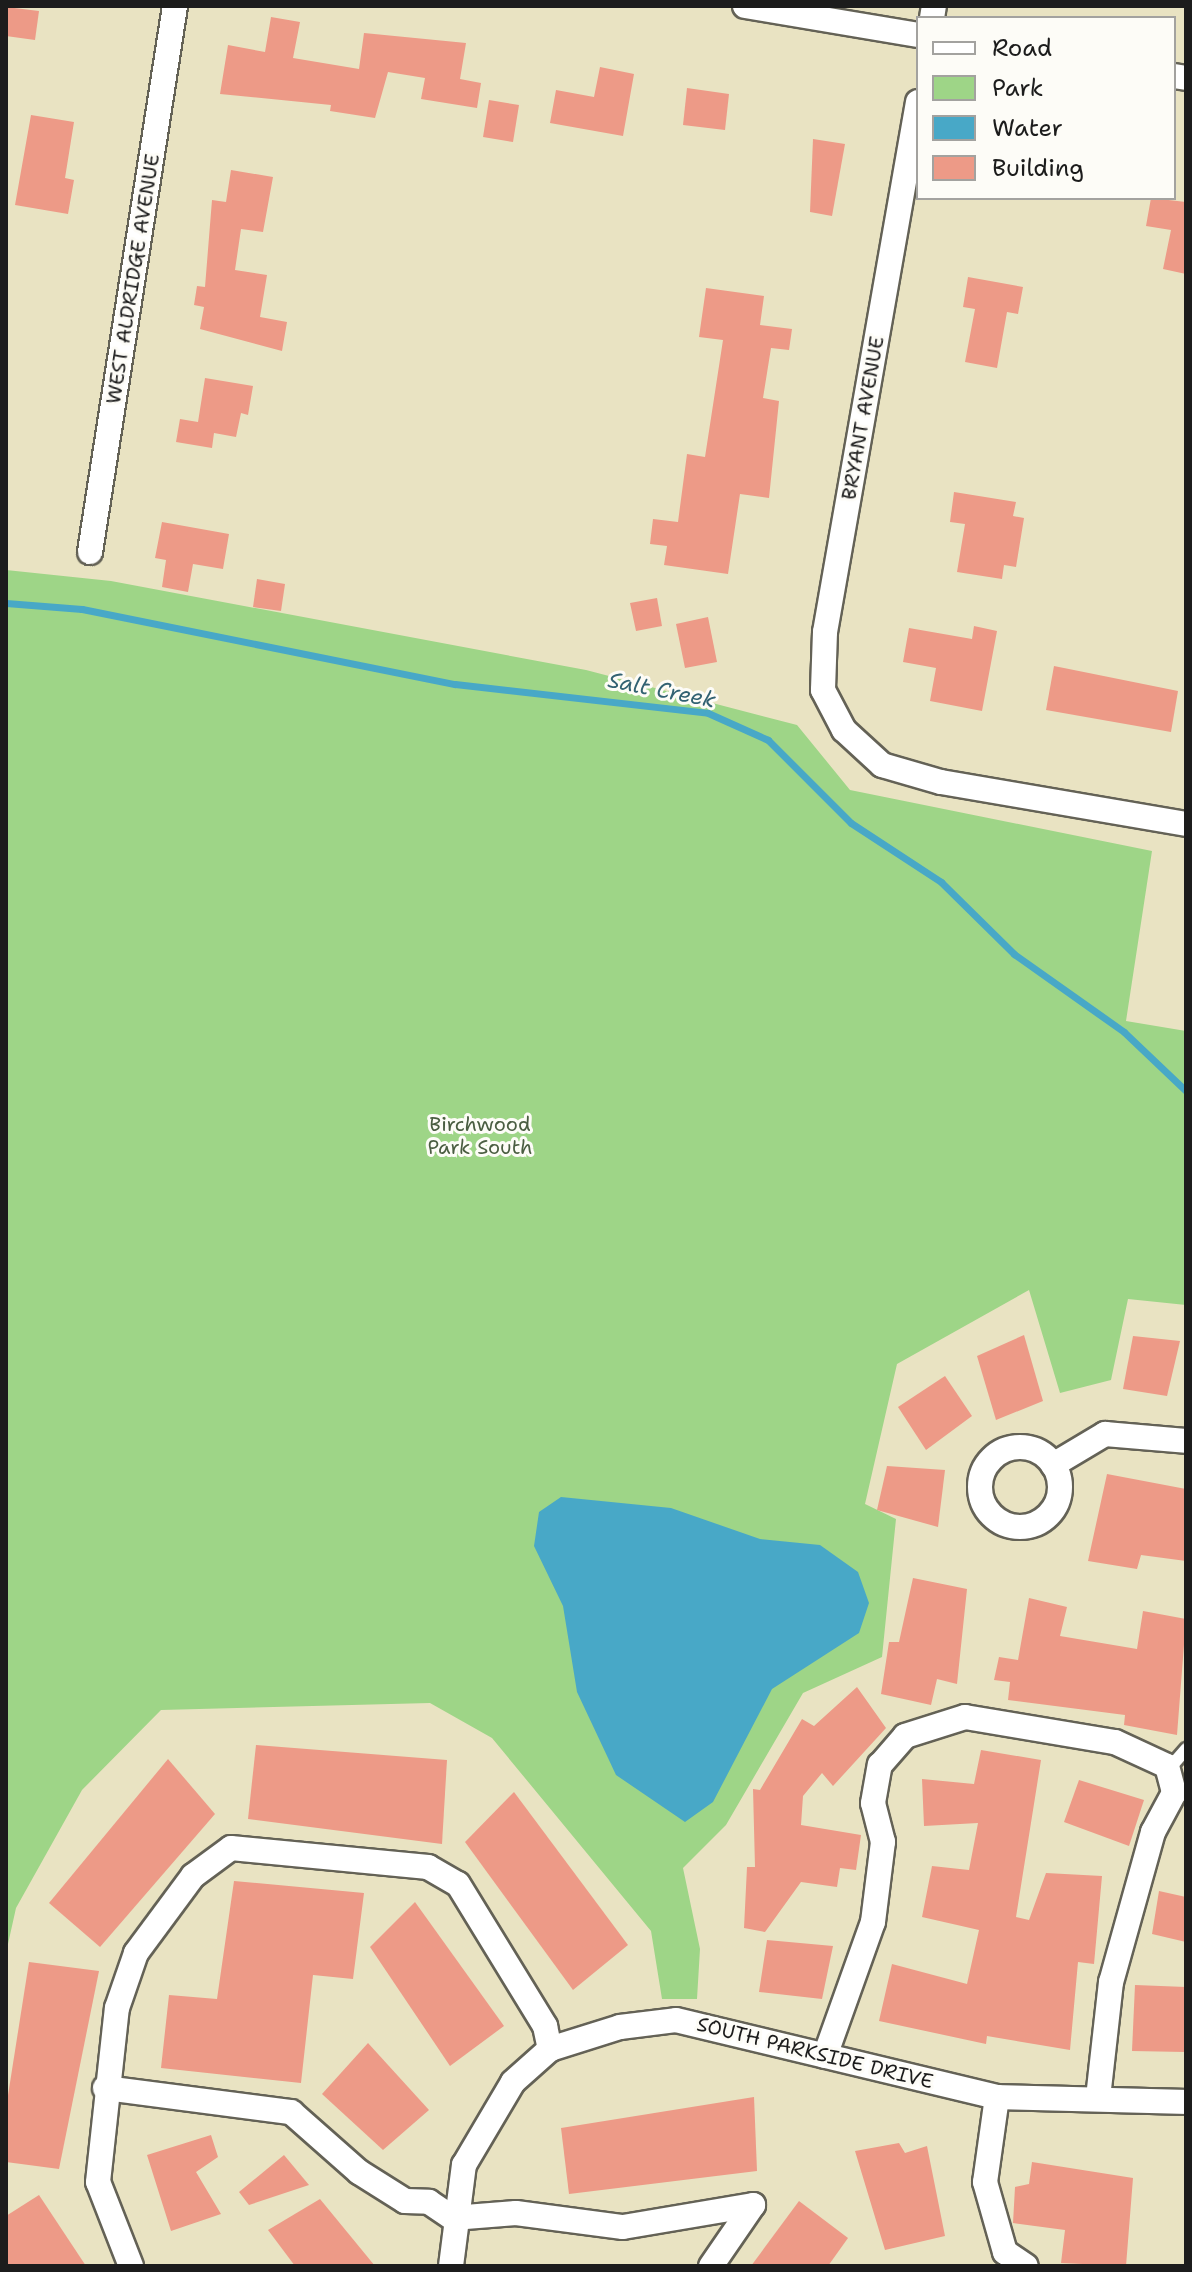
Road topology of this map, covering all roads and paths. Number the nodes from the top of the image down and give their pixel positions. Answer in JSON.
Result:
{"nodes":[{"id":1,"x":175,"y":6,"type":"edge"},
{"id":2,"x":745,"y":6,"type":"edge"},
{"id":3,"x":916,"y":35,"type":"edge"},
{"id":4,"x":916,"y":113,"type":"edge"},
{"id":5,"x":90,"y":552,"type":"dead end"},
{"id":6,"x":1186,"y":824,"type":"edge"},
{"id":7,"x":1186,"y":1441,"type":"edge"},
{"id":8,"x":1053,"y":1465,"type":"dead end"},
{"id":9,"x":1186,"y":1749,"type":"edge"},
{"id":10,"x":1168,"y":1770,"type":"junction"},
{"id":11,"x":550,"y":2049,"type":"junction"},
{"id":12,"x":825,"y":2056,"type":"junction"},
{"id":13,"x":105,"y":2088,"type":"junction"},
{"id":14,"x":997,"y":2097,"type":"junction"},
{"id":15,"x":1098,"y":2098,"type":"junction"},
{"id":16,"x":1186,"y":2102,"type":"edge"},
{"id":17,"x":453,"y":2218,"type":"junction"},
{"id":18,"x":131,"y":2266,"type":"edge"},
{"id":19,"x":451,"y":2266,"type":"edge"},
{"id":20,"x":711,"y":2266,"type":"edge"},
{"id":21,"x":1026,"y":2266,"type":"edge"}],
"edges":[{"from":1,"to":5,"type":"street","name":"WEST ALDRIDGE AVENUE"},
{"from":2,"to":3,"type":"street"},
{"from":4,"to":6,"type":"street","name":"BRYANT AVENUE"},
{"from":7,"to":8,"type":"street"},
{"from":9,"to":10,"type":"lane"},
{"from":10,"to":12,"type":"street"},
{"from":10,"to":15,"type":"street"},
{"from":11,"to":12,"type":"street","name":"SOUTH PARKSIDE DRIVE"},
{"from":11,"to":13,"type":"street"},
{"from":11,"to":17,"type":"street","name":"SOUTH PARKSIDE DRIVE"},
{"from":12,"to":14,"type":"street","name":"SOUTH PARKSIDE DRIVE"},
{"from":13,"to":17,"type":"street"},
{"from":13,"to":18,"type":"street"},
{"from":14,"to":15,"type":"street","name":"SOUTH PARKSIDE DRIVE"},
{"from":14,"to":21,"type":"street"},
{"from":15,"to":16,"type":"street","name":"SOUTH PARKSIDE DRIVE"},
{"from":17,"to":19,"type":"street","name":"SOUTH PARKSIDE DRIVE"},
{"from":17,"to":20,"type":"street"}]}
